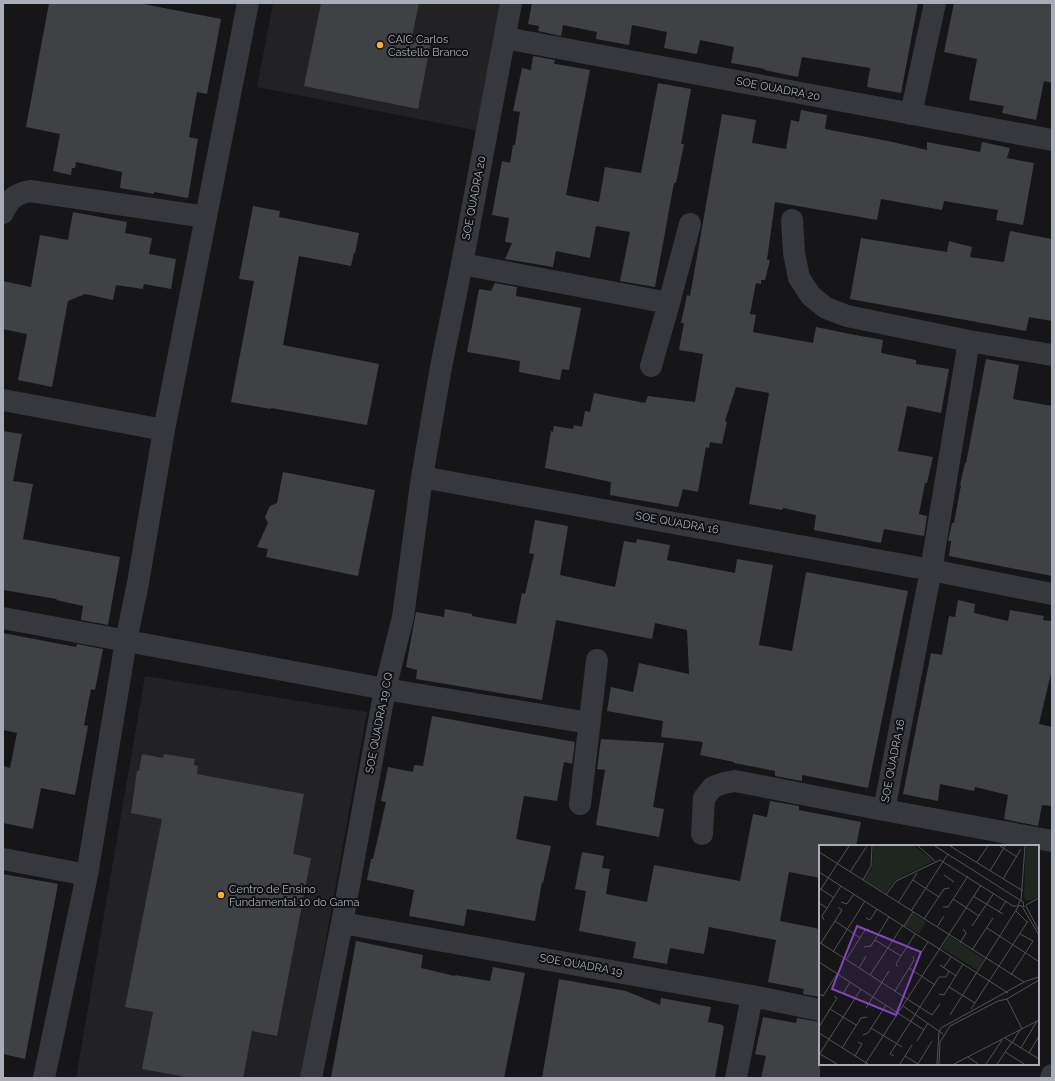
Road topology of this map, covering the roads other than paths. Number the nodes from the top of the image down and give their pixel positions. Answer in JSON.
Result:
{"nodes":[{"id":1,"x":248,"y":3,"type":"edge"},
{"id":2,"x":511,"y":3,"type":"edge"},
{"id":3,"x":935,"y":3,"type":"edge"},
{"id":4,"x":505,"y":38,"type":"junction"},
{"id":5,"x":911,"y":114,"type":"junction"},
{"id":6,"x":1052,"y":140,"type":"edge"},
{"id":7,"x":3,"y":213,"type":"edge"},
{"id":8,"x":206,"y":217,"type":"junction"},
{"id":9,"x":792,"y":220,"type":"dead end"},
{"id":10,"x":690,"y":224,"type":"dead end"},
{"id":11,"x":462,"y":264,"type":"junction"},
{"id":12,"x":669,"y":303,"type":"junction"},
{"id":13,"x":969,"y":341,"type":"junction"},
{"id":14,"x":1052,"y":355,"type":"edge"},
{"id":15,"x":651,"y":366,"type":"dead end"},
{"id":16,"x":441,"y":367,"type":"joint"},
{"id":17,"x":3,"y":400,"type":"edge"},
{"id":18,"x":164,"y":430,"type":"junction"},
{"id":19,"x":422,"y":477,"type":"junction"},
{"id":20,"x":931,"y":570,"type":"junction"},
{"id":21,"x":1052,"y":594,"type":"edge"},
{"id":22,"x":3,"y":618,"type":"edge"},
{"id":23,"x":126,"y":641,"type":"junction"},
{"id":24,"x":597,"y":660,"type":"dead end"},
{"id":25,"x":385,"y":689,"type":"junction"},
{"id":26,"x":589,"y":723,"type":"junction"},
{"id":27,"x":580,"y":804,"type":"dead end"},
{"id":28,"x":884,"y":810,"type":"junction"},
{"id":29,"x":702,"y":834,"type":"dead end"},
{"id":30,"x":1052,"y":841,"type":"edge"},
{"id":31,"x":3,"y":859,"type":"edge"},
{"id":32,"x":87,"y":875,"type":"junction"},
{"id":33,"x":342,"y":923,"type":"junction"},
{"id":34,"x":752,"y":996,"type":"junction"},
{"id":35,"x":819,"y":1010,"type":"edge"},
{"id":36,"x":1052,"y":1075,"type":"edge"},
{"id":37,"x":44,"y":1078,"type":"edge"},
{"id":38,"x":311,"y":1078,"type":"edge"},
{"id":39,"x":736,"y":1078,"type":"edge"},
{"id":40,"x":1052,"y":1078,"type":"edge"}],
"edges":[{"from":1,"to":8,"type":"street"},
{"from":2,"to":4,"type":"street","name":"SOE QUADRA 20"},
{"from":3,"to":5,"type":"street"},
{"from":4,"to":5,"type":"street","name":"SOE QUADRA 20"},
{"from":4,"to":11,"type":"street","name":"SOE QUADRA 20"},
{"from":5,"to":6,"type":"street","name":"SOE QUADRA 20"},
{"from":7,"to":8,"type":"street"},
{"from":8,"to":18,"type":"street"},
{"from":9,"to":13,"type":"street"},
{"from":10,"to":12,"type":"street"},
{"from":11,"to":12,"type":"street"},
{"from":11,"to":16,"type":"street","name":"SOE QUADRA 20"},
{"from":12,"to":15,"type":"street"},
{"from":13,"to":14,"type":"street"},
{"from":13,"to":20,"type":"street","name":"SOE QUADRA 16"},
{"from":16,"to":19,"type":"street","name":"SOE QUADRA 19 CQ"},
{"from":17,"to":18,"type":"street"},
{"from":18,"to":23,"type":"street"},
{"from":19,"to":20,"type":"street","name":"SOE QUADRA 16"},
{"from":19,"to":25,"type":"street","name":"SOE QUADRA 19 CQ"},
{"from":20,"to":21,"type":"street","name":"SOE QUADRA 16"},
{"from":20,"to":28,"type":"street","name":"SOE QUADRA 16"},
{"from":22,"to":23,"type":"street"},
{"from":23,"to":25,"type":"street"},
{"from":23,"to":32,"type":"street"},
{"from":24,"to":26,"type":"street"},
{"from":25,"to":26,"type":"street"},
{"from":25,"to":33,"type":"street","name":"SOE QUADRA 19 CQ"},
{"from":26,"to":27,"type":"street"},
{"from":28,"to":29,"type":"street","name":"SOE QUADRA 16"},
{"from":28,"to":30,"type":"street","name":"SOE QUADRA 16"},
{"from":31,"to":32,"type":"street"},
{"from":32,"to":37,"type":"street"},
{"from":33,"to":34,"type":"street","name":"SOE QUADRA 19"},
{"from":33,"to":38,"type":"street","name":"SOE QUADRA 19 CQ"},
{"from":34,"to":35,"type":"street","name":"SOE QUADRA 19"},
{"from":34,"to":39,"type":"street"},
{"from":36,"to":40,"type":"street"}]}
